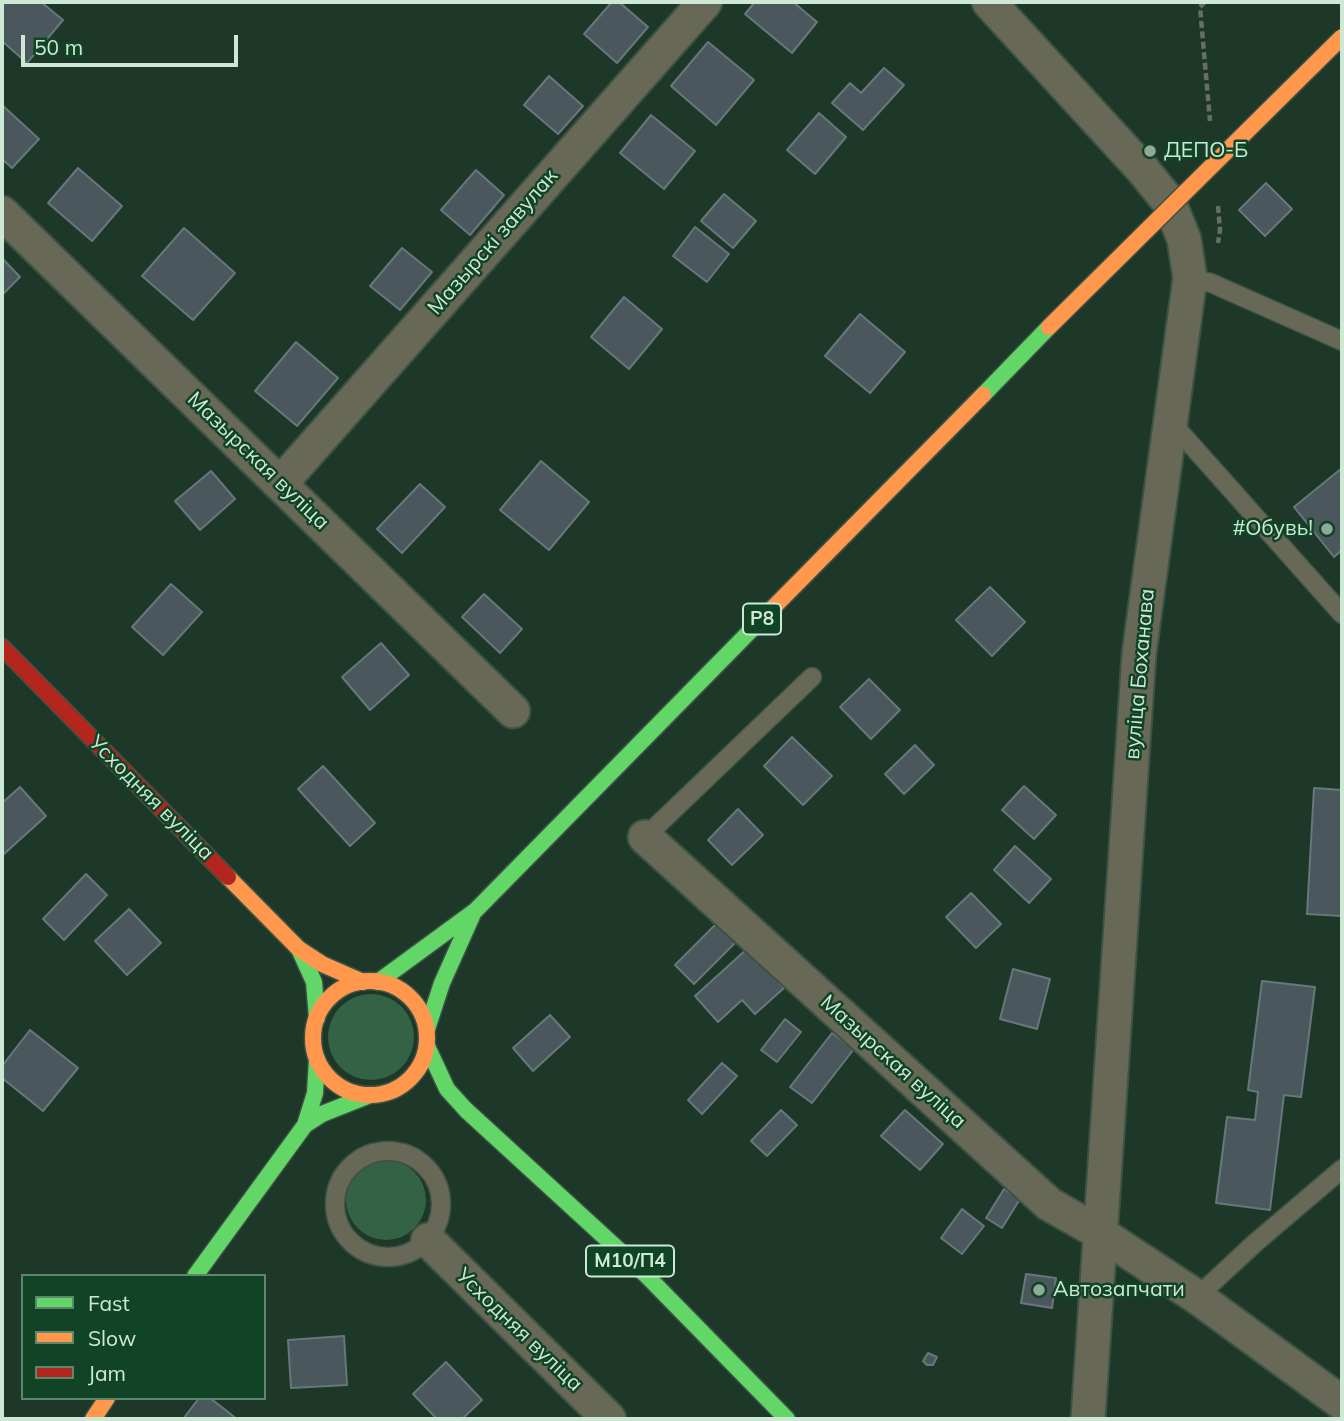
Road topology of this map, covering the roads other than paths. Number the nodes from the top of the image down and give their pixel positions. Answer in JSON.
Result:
{"nodes":[{"id":1,"x":705,"y":2,"type":"edge"},
{"id":2,"x":989,"y":2,"type":"edge"},
{"id":3,"x":1342,"y":37,"type":"edge"},
{"id":4,"x":2,"y":213,"type":"edge"},
{"id":5,"x":1190,"y":278,"type":"junction"},
{"id":6,"x":1342,"y":341,"type":"edge"},
{"id":7,"x":1171,"y":422,"type":"junction"},
{"id":8,"x":281,"y":483,"type":"junction"},
{"id":9,"x":1342,"y":614,"type":"edge"},
{"id":10,"x":2,"y":647,"type":"edge"},
{"id":11,"x":812,"y":677,"type":"dead end"},
{"id":12,"x":513,"y":711,"type":"dead end"},
{"id":13,"x":646,"y":837,"type":"joint"},
{"id":14,"x":475,"y":911,"type":"junction"},
{"id":15,"x":299,"y":949,"type":"junction"},
{"id":16,"x":370,"y":982,"type":"junction"},
{"id":17,"x":317,"y":1018,"type":"junction"},
{"id":18,"x":427,"y":1038,"type":"junction"},
{"id":19,"x":317,"y":1059,"type":"junction"},
{"id":20,"x":378,"y":1094,"type":"junction"},
{"id":21,"x":407,"y":1097,"type":"dead end"},
{"id":22,"x":441,"y":1104,"type":"dead end"},
{"id":23,"x":466,"y":1110,"type":"junction"},
{"id":24,"x":304,"y":1125,"type":"junction"},
{"id":25,"x":1342,"y":1169,"type":"edge"},
{"id":26,"x":1100,"y":1233,"type":"junction"},
{"id":27,"x":428,"y":1240,"type":"junction"},
{"id":28,"x":196,"y":1274,"type":"edge"},
{"id":29,"x":1197,"y":1297,"type":"junction"},
{"id":30,"x":106,"y":1400,"type":"edge"},
{"id":31,"x":1342,"y":1403,"type":"edge"},
{"id":32,"x":93,"y":1419,"type":"edge"},
{"id":33,"x":609,"y":1419,"type":"edge"},
{"id":34,"x":787,"y":1419,"type":"edge"},
{"id":35,"x":1088,"y":1419,"type":"edge"}],
"edges":[{"from":1,"to":8,"type":"street","name":"Мазырскі завулак"},
{"from":2,"to":5,"type":"street","name":"вуліца Боханава"},
{"from":3,"to":14,"type":"main road","number":"Р8","bridge":true},
{"from":4,"to":8,"type":"street","name":"Мазырская вуліца"},
{"from":5,"to":6,"type":"lane"},
{"from":5,"to":7,"type":"street","name":"вуліца Боханава"},
{"from":7,"to":9,"type":"lane"},
{"from":7,"to":26,"type":"street","name":"вуліца Боханава"},
{"from":8,"to":12,"type":"street","name":"Мазырская вуліца"},
{"from":10,"to":15,"type":"main road","name":"Усходняя вуліца"},
{"from":11,"to":13,"type":"lane","name":"Мазырская вуліца"},
{"from":13,"to":26,"type":"street","name":"Мазырская вуліца"},
{"from":14,"to":16,"type":"main road","number":"Р8"},
{"from":14,"to":18,"type":"main road","number":"Р8"},
{"from":15,"to":16,"type":"main road","name":"Усходняя вуліца"},
{"from":15,"to":17,"type":"main road","name":"Усходняя вуліца"},
{"from":16,"to":17,"type":"main road"},
{"from":16,"to":18,"type":"main road","number":"М10/П4"},
{"from":17,"to":19,"type":"main road"},
{"from":18,"to":20,"type":"main road"},
{"from":18,"to":23,"type":"main road","number":"М10/П4"},
{"from":19,"to":20,"type":"main road"},
{"from":19,"to":24,"type":"main road"},
{"from":20,"to":21,"type":"main road"},
{"from":20,"to":24,"type":"main road"},
{"from":22,"to":23,"type":"main road","number":"М10/П4"},
{"from":23,"to":34,"type":"main road","number":"М10/П4"},
{"from":24,"to":28,"type":"main road"},
{"from":25,"to":29,"type":"lane"},
{"from":26,"to":29,"type":"street","name":"Мазырская вуліца"},
{"from":26,"to":35,"type":"street","name":"вуліца Боханава"},
{"from":27,"to":27,"type":"lane"},
{"from":27,"to":33,"type":"street","name":"Усходняя вуліца"},
{"from":29,"to":31,"type":"street","name":"Мазырская вуліца"},
{"from":30,"to":32,"type":"main road"}]}
